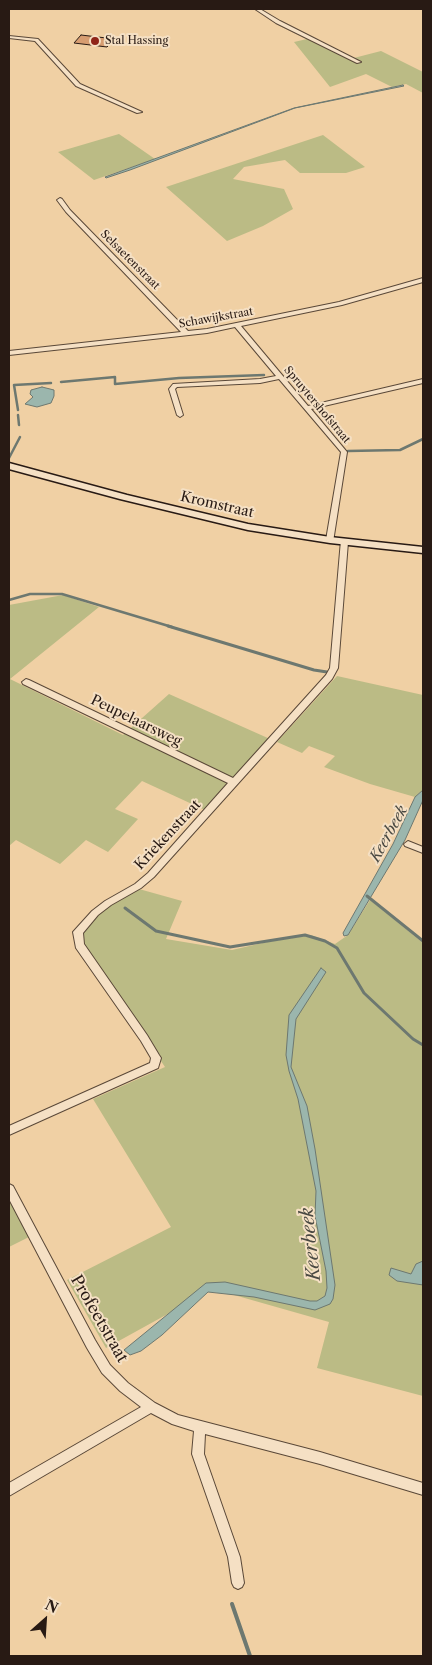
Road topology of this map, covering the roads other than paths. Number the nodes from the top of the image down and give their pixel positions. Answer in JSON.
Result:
{"nodes":[{"id":1,"x":257,"y":9,"type":"edge"},
{"id":2,"x":9,"y":37,"type":"edge"},
{"id":3,"x":359,"y":62,"type":"dead end"},
{"id":4,"x":139,"y":112,"type":"dead end"},
{"id":5,"x":60,"y":200,"type":"dead end"},
{"id":6,"x":423,"y":280,"type":"edge"},
{"id":7,"x":238,"y":325,"type":"junction"},
{"id":8,"x":186,"y":334,"type":"junction"},
{"id":9,"x":9,"y":353,"type":"edge"},
{"id":10,"x":281,"y":377,"type":"junction"},
{"id":11,"x":423,"y":381,"type":"edge"},
{"id":12,"x":307,"y":408,"type":"junction"},
{"id":13,"x":180,"y":415,"type":"dead end"},
{"id":14,"x":9,"y":466,"type":"edge"},
{"id":15,"x":330,"y":540,"type":"junction"},
{"id":16,"x":344,"y":542,"type":"junction"},
{"id":17,"x":423,"y":550,"type":"edge"},
{"id":18,"x":26,"y":682,"type":"dead end"},
{"id":19,"x":235,"y":784,"type":"junction"},
{"id":20,"x":408,"y":844,"type":"dead end"},
{"id":21,"x":423,"y":850,"type":"edge"},
{"id":22,"x":9,"y":1131,"type":"edge"},
{"id":23,"x":9,"y":1188,"type":"edge"},
{"id":24,"x":151,"y":1408,"type":"junction"},
{"id":25,"x":200,"y":1427,"type":"junction"},
{"id":26,"x":423,"y":1489,"type":"edge"},
{"id":27,"x":9,"y":1490,"type":"edge"},
{"id":28,"x":238,"y":1584,"type":"dead end"}],
"edges":[{"from":1,"to":3,"type":"street"},
{"from":2,"to":4,"type":"street"},
{"from":5,"to":8,"type":"street","name":"Selsaetenstraat"},
{"from":6,"to":7,"type":"street","name":"Schawijkstraat"},
{"from":7,"to":8,"type":"street","name":"Schawijkstraat"},
{"from":7,"to":10,"type":"street","name":"Spruytershofstraat"},
{"from":8,"to":9,"type":"street","name":"Schawijkstraat"},
{"from":10,"to":12,"type":"street","name":"Spruytershofstraat"},
{"from":10,"to":13,"type":"street"},
{"from":11,"to":12,"type":"street"},
{"from":12,"to":15,"type":"street","name":"Spruytershofstraat"},
{"from":14,"to":15,"type":"main road","name":"Kromstraat"},
{"from":15,"to":16,"type":"main road","name":"Kromstraat"},
{"from":16,"to":17,"type":"main road","name":"Kromstraat"},
{"from":16,"to":19,"type":"street","name":"Kriekenstraat"},
{"from":18,"to":19,"type":"street","name":"Peupelaarsweg"},
{"from":19,"to":22,"type":"street","name":"Kriekenstraat"},
{"from":20,"to":21,"type":"street"},
{"from":23,"to":24,"type":"street","name":"Profeetstraat"},
{"from":24,"to":25,"type":"street","name":"Profeetstraat"},
{"from":24,"to":27,"type":"street"},
{"from":25,"to":26,"type":"street","name":"Profeetstraat"},
{"from":25,"to":28,"type":"street"}]}
